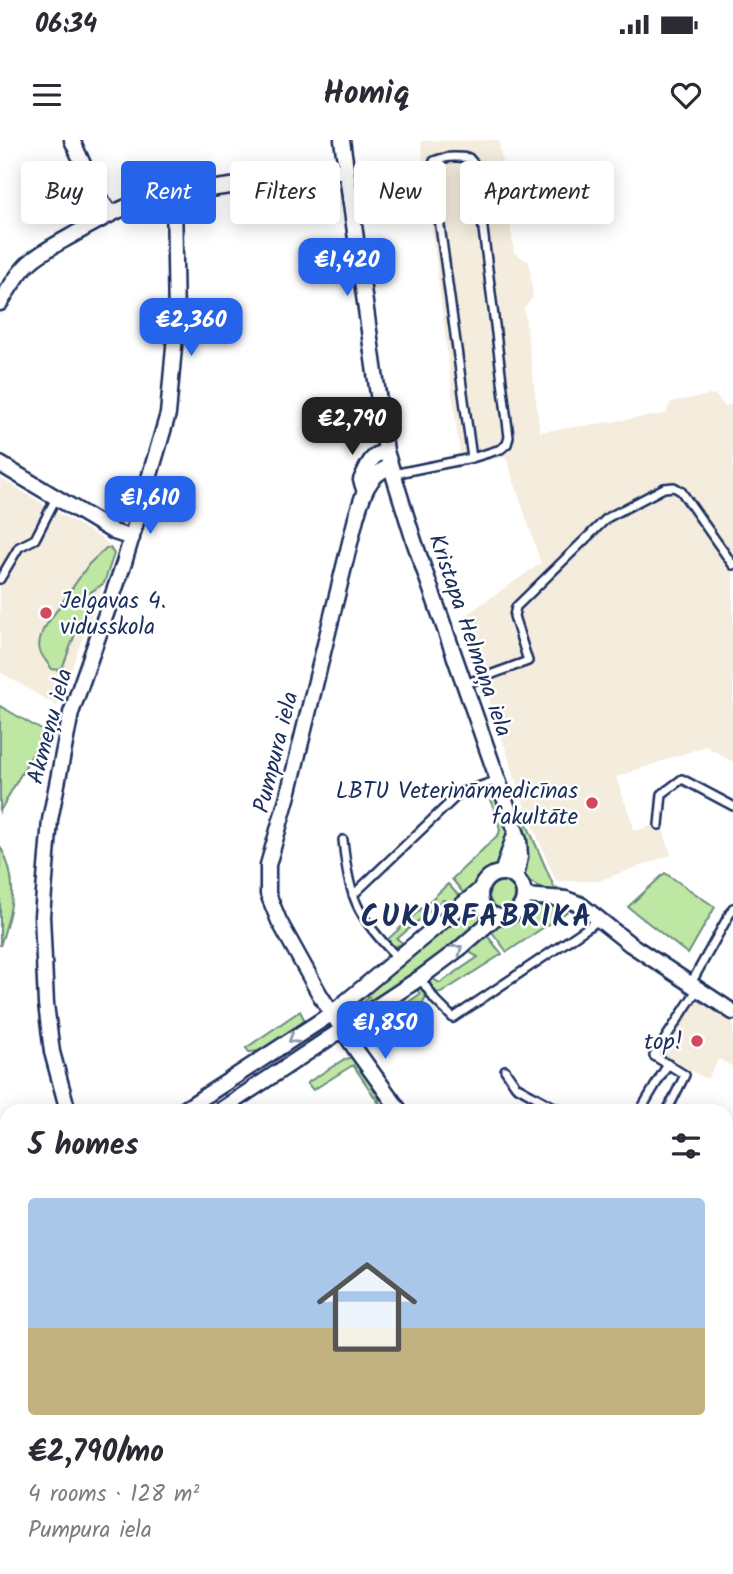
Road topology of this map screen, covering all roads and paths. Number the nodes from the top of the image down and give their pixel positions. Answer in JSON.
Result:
{"nodes":[{"id":1,"x":72,"y":140,"type":"edge"},
{"id":2,"x":342,"y":140,"type":"edge"},
{"id":3,"x":346,"y":170,"type":"junction"},
{"id":4,"x":216,"y":187,"type":"edge"},
{"id":5,"x":121,"y":209,"type":"edge"},
{"id":6,"x":110,"y":213,"type":"junction"},
{"id":7,"x":174,"y":224,"type":"edge"},
{"id":8,"x":0,"y":303,"type":"edge"},
{"id":9,"x":386,"y":451,"type":"junction"},
{"id":10,"x":471,"y":458,"type":"junction"},
{"id":11,"x":0,"y":464,"type":"edge"},
{"id":12,"x":391,"y":471,"type":"junction"},
{"id":13,"x":364,"y":489,"type":"junction"},
{"id":14,"x":56,"y":498,"type":"junction"},
{"id":15,"x":132,"y":538,"type":"junction"},
{"id":16,"x":733,"y":565,"type":"edge"},
{"id":17,"x":0,"y":579,"type":"edge"},
{"id":18,"x":464,"y":684,"type":"junction"},
{"id":19,"x":498,"y":780,"type":"junction"},
{"id":20,"x":733,"y":806,"type":"edge"},
{"id":21,"x":659,"y":825,"type":"dead end"},
{"id":22,"x":343,"y":840,"type":"dead end"},
{"id":23,"x":509,"y":875,"type":"junction"},
{"id":24,"x":480,"y":890,"type":"junction"},
{"id":25,"x":353,"y":895,"type":"junction"},
{"id":26,"x":524,"y":896,"type":"junction"},
{"id":27,"x":733,"y":908,"type":"edge"},
{"id":28,"x":497,"y":916,"type":"junction"},
{"id":29,"x":599,"y":920,"type":"junction"},
{"id":30,"x":398,"y":958,"type":"junction"},
{"id":31,"x":420,"y":978,"type":"junction"},
{"id":32,"x":693,"y":988,"type":"junction"},
{"id":33,"x":733,"y":1011,"type":"edge"},
{"id":34,"x":331,"y":1014,"type":"junction"},
{"id":35,"x":342,"y":1031,"type":"junction"},
{"id":36,"x":668,"y":1064,"type":"junction"},
{"id":37,"x":505,"y":1070,"type":"dead end"},
{"id":38,"x":66,"y":1104,"type":"edge"},
{"id":39,"x":193,"y":1104,"type":"edge"},
{"id":40,"x":230,"y":1104,"type":"edge"},
{"id":41,"x":395,"y":1104,"type":"edge"},
{"id":42,"x":548,"y":1104,"type":"edge"},
{"id":43,"x":644,"y":1104,"type":"edge"},
{"id":44,"x":670,"y":1104,"type":"edge"}],
"edges":[{"from":1,"to":6,"type":"street"},
{"from":2,"to":3,"type":"street"},
{"from":3,"to":4,"type":"street"},
{"from":3,"to":9,"type":"street"},
{"from":5,"to":6,"type":"street"},
{"from":6,"to":8,"type":"street"},
{"from":7,"to":15,"type":"street","name":"Akmeņu iela"},
{"from":9,"to":12,"type":"street","name":"Kristapa Helmaņa iela"},
{"from":9,"to":13,"type":"street","name":"Pumpura iela"},
{"from":10,"to":10,"type":"lane"},
{"from":10,"to":12,"type":"lane"},
{"from":11,"to":14,"type":"street"},
{"from":12,"to":13,"type":"street"},
{"from":12,"to":18,"type":"street","name":"Kristapa Helmaņa iela"},
{"from":13,"to":34,"type":"street","name":"Pumpura iela"},
{"from":14,"to":15,"type":"street"},
{"from":14,"to":17,"type":"lane"},
{"from":15,"to":38,"type":"street","name":"Akmeņu iela"},
{"from":16,"to":18,"type":"lane"},
{"from":18,"to":19,"type":"street","name":"Kristapa Helmaņa iela"},
{"from":19,"to":23,"type":"street","name":"Kristapa Helmaņa iela"},
{"from":19,"to":25,"type":"lane"},
{"from":20,"to":21,"type":"lane"},
{"from":22,"to":25,"type":"lane"},
{"from":23,"to":24,"type":"street"},
{"from":23,"to":26,"type":"street"},
{"from":24,"to":28,"type":"street"},
{"from":24,"to":30,"type":"street"},
{"from":25,"to":30,"type":"lane"},
{"from":26,"to":28,"type":"street"},
{"from":26,"to":29,"type":"street"},
{"from":27,"to":32,"type":"lane"},
{"from":31,"to":28,"type":"street","one_way":true},
{"from":29,"to":31,"type":"lane"},
{"from":29,"to":32,"type":"street"},
{"from":30,"to":34,"type":"street"},
{"from":31,"to":35,"type":"street"},
{"from":32,"to":33,"type":"street"},
{"from":32,"to":36,"type":"lane"},
{"from":34,"to":35,"type":"street","name":"Pumpura iela"},
{"from":34,"to":39,"type":"street","one_way":true},
{"from":35,"to":40,"type":"street"},
{"from":35,"to":41,"type":"street","name":"Pumpura iela"},
{"from":36,"to":43,"type":"lane"},
{"from":36,"to":44,"type":"lane"},
{"from":37,"to":42,"type":"lane"}]}
